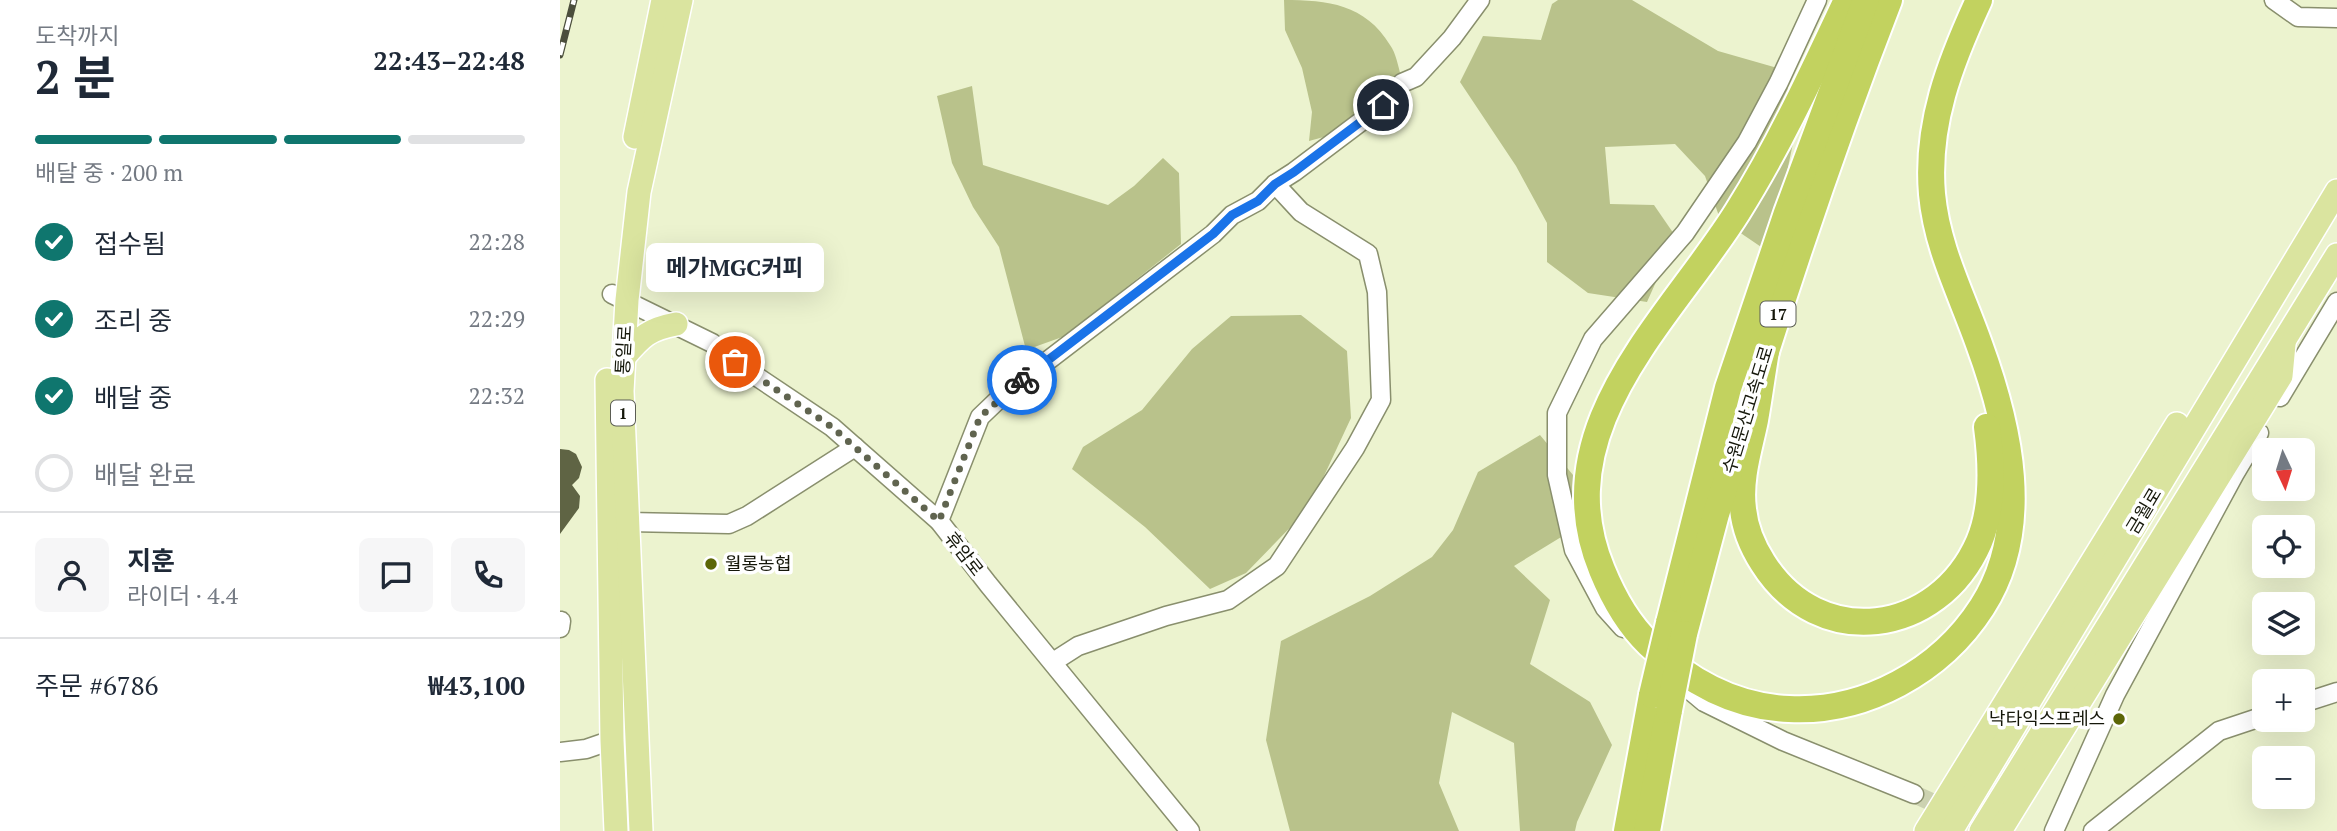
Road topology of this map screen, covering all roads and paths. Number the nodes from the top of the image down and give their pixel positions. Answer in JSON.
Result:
{"nodes":[{"id":1,"x":663,"y":0,"type":"edge"},
{"id":2,"x":681,"y":0,"type":"edge"},
{"id":3,"x":1480,"y":0,"type":"edge"},
{"id":4,"x":1817,"y":0,"type":"edge"},
{"id":5,"x":1847,"y":0,"type":"edge"},
{"id":6,"x":1866,"y":0,"type":"edge"},
{"id":7,"x":1889,"y":0,"type":"edge"},
{"id":8,"x":1961,"y":0,"type":"edge"},
{"id":9,"x":1979,"y":0,"type":"edge"},
{"id":10,"x":2274,"y":0,"type":"edge"},
{"id":11,"x":2337,"y":18,"type":"edge"},
{"id":12,"x":1275,"y":184,"type":"junction"},
{"id":13,"x":2337,"y":191,"type":"edge"},
{"id":14,"x":2337,"y":254,"type":"edge"},
{"id":15,"x":620,"y":297,"type":"junction"},
{"id":16,"x":2337,"y":302,"type":"edge"},
{"id":17,"x":2257,"y":323,"type":"junction"},
{"id":18,"x":676,"y":324,"type":"junction"},
{"id":19,"x":2284,"y":341,"type":"junction"},
{"id":20,"x":1766,"y":351,"type":"junction"},
{"id":21,"x":624,"y":357,"type":"junction"},
{"id":22,"x":855,"y":447,"type":"junction"},
{"id":23,"x":939,"y":521,"type":"junction"},
{"id":24,"x":628,"y":522,"type":"junction"},
{"id":25,"x":561,"y":621,"type":"edge"},
{"id":26,"x":560,"y":628,"type":"edge"},
{"id":27,"x":1677,"y":629,"type":"junction"},
{"id":28,"x":1053,"y":662,"type":"junction"},
{"id":29,"x":2337,"y":692,"type":"edge"},
{"id":30,"x":2315,"y":699,"type":"edge"},
{"id":31,"x":1660,"y":703,"type":"junction"},
{"id":32,"x":2252,"y":720,"type":"edge"},
{"id":33,"x":612,"y":740,"type":"junction"},
{"id":34,"x":564,"y":747,"type":"edge"},
{"id":35,"x":1914,"y":794,"type":"tunnel mouth"},
{"id":36,"x":616,"y":831,"type":"edge"},
{"id":37,"x":641,"y":831,"type":"edge"},
{"id":38,"x":1190,"y":831,"type":"edge"},
{"id":39,"x":1627,"y":831,"type":"edge"},
{"id":40,"x":1647,"y":831,"type":"edge"},
{"id":41,"x":1926,"y":831,"type":"edge"},
{"id":42,"x":1951,"y":831,"type":"edge"},
{"id":43,"x":1981,"y":831,"type":"edge"},
{"id":44,"x":2000,"y":831,"type":"edge"},
{"id":45,"x":2054,"y":831,"type":"edge"},
{"id":46,"x":2092,"y":831,"type":"edge"}],
"edges":[{"from":1,"to":15,"type":"main road","name":"통일로","number":"1"},
{"from":2,"to":15,"type":"main road","name":"통일로","number":"1"},
{"from":3,"to":12,"type":"street"},
{"from":4,"to":35,"type":"street"},
{"from":5,"to":9,"type":"highway"},
{"from":6,"to":27,"type":"highway","name":"수원문산고속도로","number":"17"},
{"from":7,"to":20,"type":"highway","name":"수원문산고속도로","number":"17"},
{"from":8,"to":20,"type":"highway"},
{"from":10,"to":11,"type":"street"},
{"from":12,"to":23,"type":"street"},
{"from":12,"to":28,"type":"street"},
{"from":13,"to":17,"type":"main road","name":"금월로"},
{"from":14,"to":19,"type":"main road","name":"금월로"},
{"from":15,"to":18,"type":"street","name":"휴암로"},
{"from":15,"to":21,"type":"main road","name":"통일로","number":"1"},
{"from":15,"to":33,"type":"main road","name":"통일로","number":"1"},
{"from":16,"to":45,"type":"street"},
{"from":17,"to":41,"type":"main road"},
{"from":17,"to":42,"type":"main road","name":"금월로"},
{"from":18,"to":21,"type":"main road"},
{"from":18,"to":22,"type":"street","name":"휴암로"},
{"from":19,"to":43,"type":"main road","name":"금월로"},
{"from":19,"to":44,"type":"main road"},
{"from":20,"to":27,"type":"highway","name":"수원문산고속도로","number":"17"},
{"from":21,"to":24,"type":"main road","name":"통일로","number":"1"},
{"from":22,"to":23,"type":"street","name":"휴암로"},
{"from":22,"to":24,"type":"street"},
{"from":23,"to":28,"type":"street","name":"휴암로"},
{"from":24,"to":37,"type":"main road","name":"통일로","number":"1"},
{"from":25,"to":26,"type":"street"},
{"from":27,"to":31,"type":"highway","name":"수원문산고속도로","number":"17","bridge":true},
{"from":28,"to":38,"type":"street","name":"휴암로"},
{"from":29,"to":30,"type":"street"},
{"from":31,"to":39,"type":"highway","name":"수원문산고속도로","number":"17"},
{"from":31,"to":40,"type":"highway","name":"수원문산고속도로","number":"17"},
{"from":32,"to":46,"type":"street"},
{"from":33,"to":34,"type":"street"},
{"from":33,"to":36,"type":"main road","name":"통일로","number":"1"}]}
